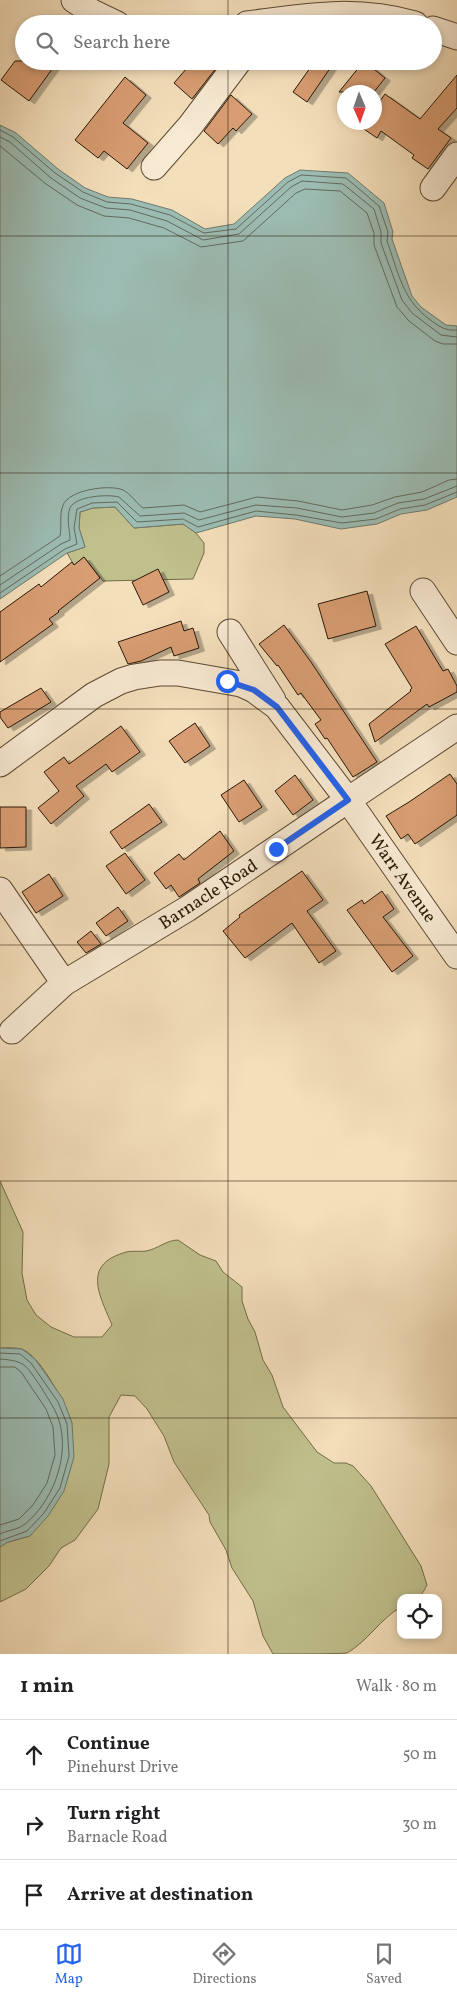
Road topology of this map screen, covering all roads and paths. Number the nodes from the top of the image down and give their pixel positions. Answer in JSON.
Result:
{"nodes":[{"id":1,"x":74,"y":0,"type":"edge"},
{"id":2,"x":286,"y":0,"type":"edge"},
{"id":3,"x":98,"y":15,"type":"edge"},
{"id":4,"x":270,"y":15,"type":"edge"},
{"id":5,"x":309,"y":15,"type":"edge"},
{"id":6,"x":366,"y":15,"type":"edge"},
{"id":7,"x":442,"y":32,"type":"edge"},
{"id":8,"x":457,"y":37,"type":"edge"},
{"id":9,"x":232,"y":70,"type":"edge"},
{"id":10,"x":457,"y":155,"type":"edge"},
{"id":11,"x":154,"y":167,"type":"dead end"},
{"id":12,"x":434,"y":188,"type":"dead end"},
{"id":13,"x":423,"y":591,"type":"dead end"},
{"id":14,"x":230,"y":632,"type":"dead end"},
{"id":15,"x":457,"y":642,"type":"edge"},
{"id":16,"x":277,"y":707,"type":"junction"},
{"id":17,"x":457,"y":726,"type":"edge"},
{"id":18,"x":0,"y":764,"type":"edge"},
{"id":19,"x":348,"y":800,"type":"junction"},
{"id":20,"x":0,"y":890,"type":"edge"},
{"id":21,"x":457,"y":956,"type":"edge"},
{"id":22,"x":64,"y":983,"type":"junction"},
{"id":23,"x":12,"y":1030,"type":"dead end"}],
"edges":[{"from":1,"to":3,"type":"street"},
{"from":2,"to":4,"type":"street"},
{"from":5,"to":6,"type":"street"},
{"from":7,"to":8,"type":"street"},
{"from":9,"to":11,"type":"street"},
{"from":10,"to":12,"type":"street"},
{"from":13,"to":15,"type":"street"},
{"from":14,"to":16,"type":"street"},
{"from":16,"to":18,"type":"street"},
{"from":16,"to":19,"type":"street","name":"Warr Avenue"},
{"from":17,"to":19,"type":"street","name":"Barnacle Road"},
{"from":19,"to":21,"type":"street","name":"Warr Avenue"},
{"from":19,"to":22,"type":"street","name":"Barnacle Road"},
{"from":20,"to":22,"type":"street"},
{"from":22,"to":23,"type":"street","name":"Barnacle Road"}]}
